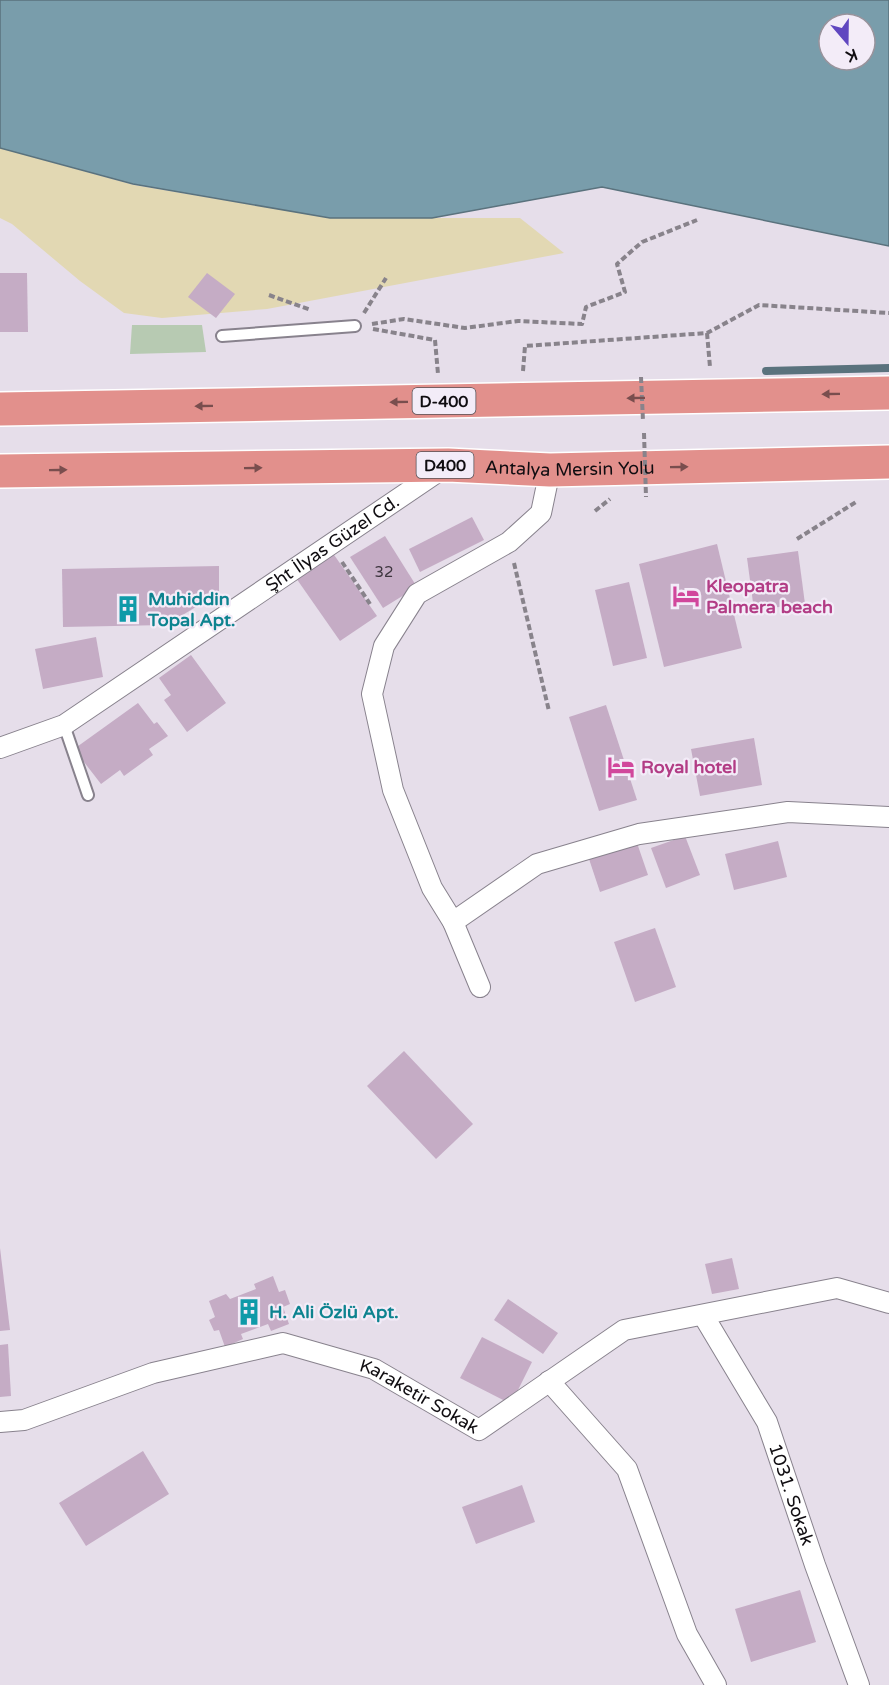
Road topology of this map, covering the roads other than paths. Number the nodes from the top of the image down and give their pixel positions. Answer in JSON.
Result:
{"nodes":[{"id":1,"x":356,"y":326,"type":"road end"},
{"id":2,"x":222,"y":336,"type":"dead end"},
{"id":3,"x":889,"y":393,"type":"edge"},
{"id":4,"x":0,"y":409,"type":"edge"},
{"id":5,"x":889,"y":462,"type":"edge"},
{"id":6,"x":448,"y":465,"type":"junction"},
{"id":7,"x":550,"y":470,"type":"junction"},
{"id":8,"x":0,"y":471,"type":"edge"},
{"id":9,"x":64,"y":725,"type":"junction"},
{"id":10,"x":0,"y":748,"type":"edge"},
{"id":11,"x":88,"y":795,"type":"dead end"},
{"id":12,"x":889,"y":817,"type":"edge"},
{"id":13,"x":453,"y":922,"type":"junction"},
{"id":14,"x":480,"y":987,"type":"dead end"},
{"id":15,"x":889,"y":1303,"type":"edge"},
{"id":16,"x":703,"y":1315,"type":"junction"},
{"id":17,"x":549,"y":1381,"type":"junction"},
{"id":18,"x":0,"y":1422,"type":"edge"},
{"id":19,"x":716,"y":1685,"type":"edge"},
{"id":20,"x":859,"y":1685,"type":"edge"}],
"edges":[{"from":1,"to":2,"type":"lane"},
{"from":3,"to":4,"type":"highway","number":"D-400","one_way":true},
{"from":7,"to":5,"type":"highway","name":"Antalya Mersin Yolu","number":"D400","one_way":true},
{"from":6,"to":7,"type":"highway","name":"Antalya Mersin Yolu","number":"D400"},
{"from":8,"to":6,"type":"highway","name":"Antalya Mersin Yolu","number":"D400","one_way":true},
{"from":6,"to":9,"type":"street","name":"Şht İlyas Güzel Cd."},
{"from":7,"to":13,"type":"street"},
{"from":9,"to":10,"type":"street","name":"Şht İlyas Güzel Cd."},
{"from":9,"to":11,"type":"lane"},
{"from":12,"to":13,"type":"street"},
{"from":13,"to":14,"type":"street"},
{"from":15,"to":16,"type":"street","name":"Karaketir Sokak"},
{"from":16,"to":17,"type":"street","name":"Karaketir Sokak"},
{"from":16,"to":20,"type":"street","name":"1031. Sokak"},
{"from":17,"to":18,"type":"street","name":"Karaketir Sokak"},
{"from":17,"to":19,"type":"street"}]}
